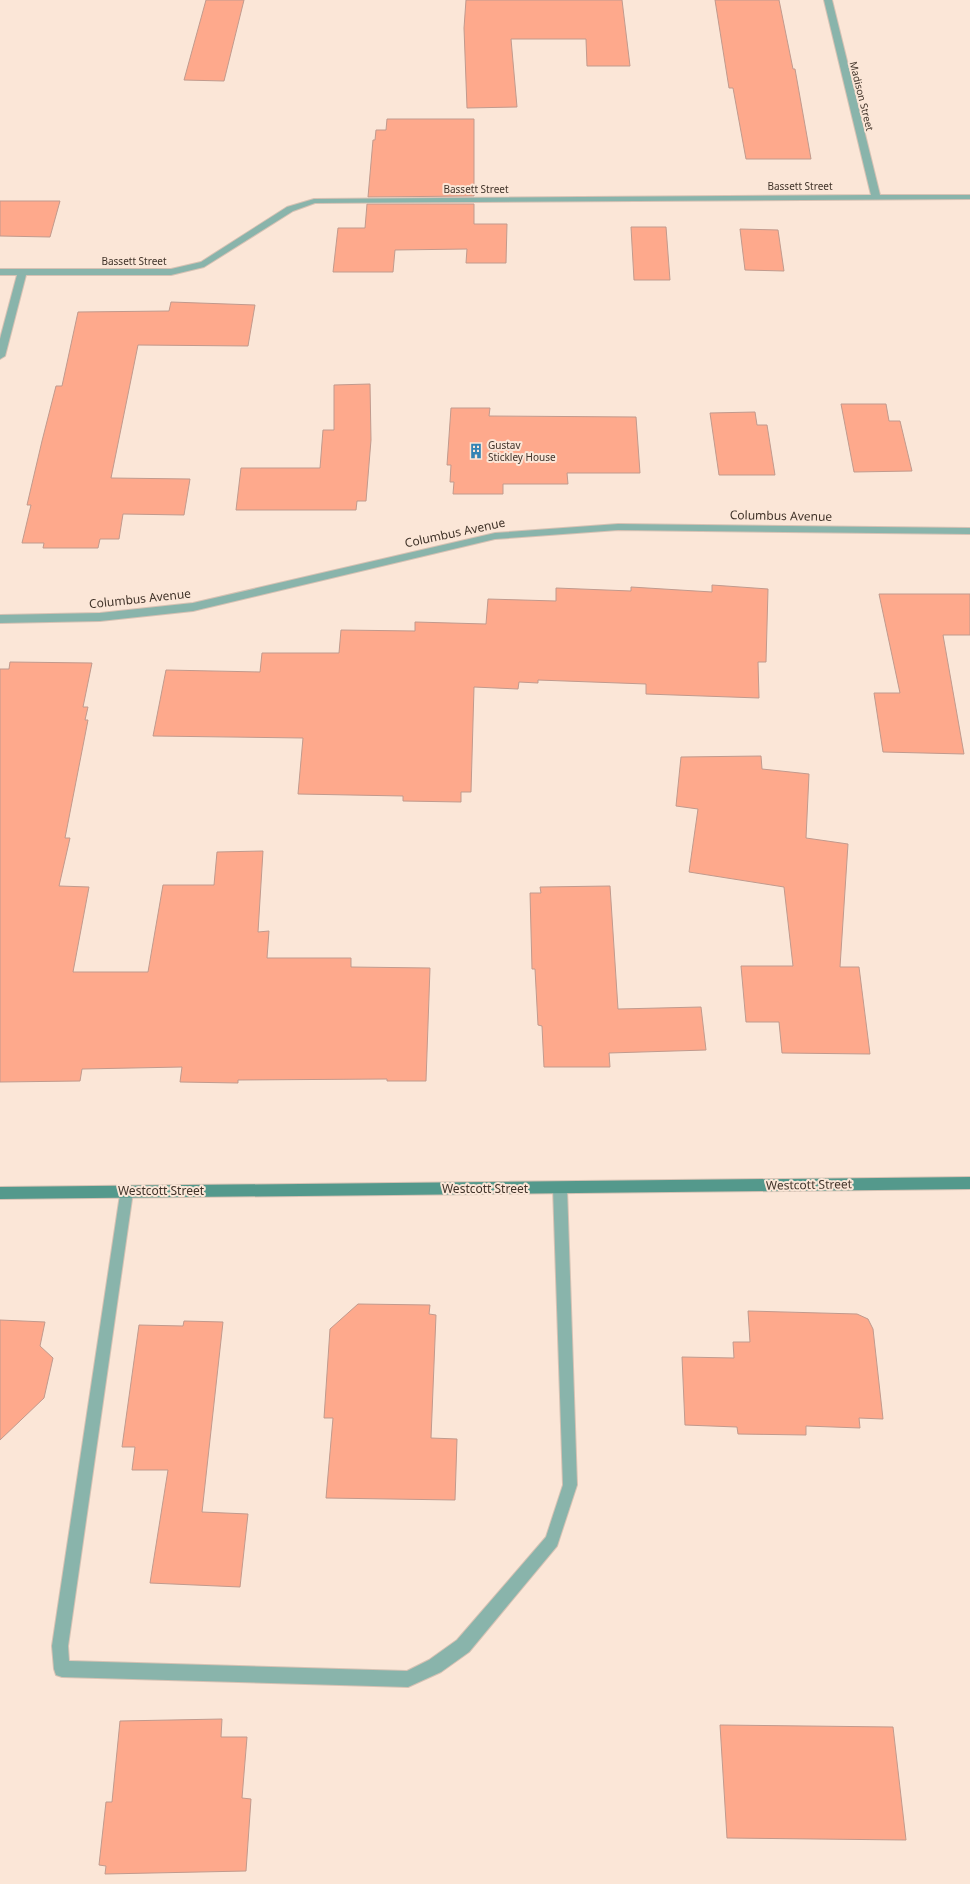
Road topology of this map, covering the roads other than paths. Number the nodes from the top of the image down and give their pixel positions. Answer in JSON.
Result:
{"nodes":[{"id":1,"x":828,"y":0,"type":"edge"},
{"id":2,"x":876,"y":197,"type":"junction"},
{"id":3,"x":970,"y":197,"type":"edge"},
{"id":4,"x":0,"y":272,"type":"edge"},
{"id":5,"x":22,"y":272,"type":"junction"},
{"id":6,"x":0,"y":356,"type":"edge"},
{"id":7,"x":970,"y":531,"type":"edge"},
{"id":8,"x":0,"y":620,"type":"edge"},
{"id":9,"x":970,"y":1183,"type":"edge"},
{"id":10,"x":560,"y":1188,"type":"junction"},
{"id":11,"x":126,"y":1192,"type":"junction"},
{"id":12,"x":0,"y":1193,"type":"edge"}],
"edges":[{"from":1,"to":2,"type":"street","name":"Madison Street"},
{"from":2,"to":3,"type":"street","name":"Bassett Street"},
{"from":2,"to":5,"type":"street","name":"Bassett Street"},
{"from":4,"to":5,"type":"street","name":"Bassett Street"},
{"from":5,"to":6,"type":"street"},
{"from":7,"to":8,"type":"street","name":"Columbus Avenue"},
{"from":9,"to":10,"type":"street","name":"Westcott Street"},
{"from":10,"to":11,"type":"street","name":"Westcott Street"},
{"from":10,"to":11,"type":"street"},
{"from":11,"to":12,"type":"street","name":"Westcott Street"}]}
